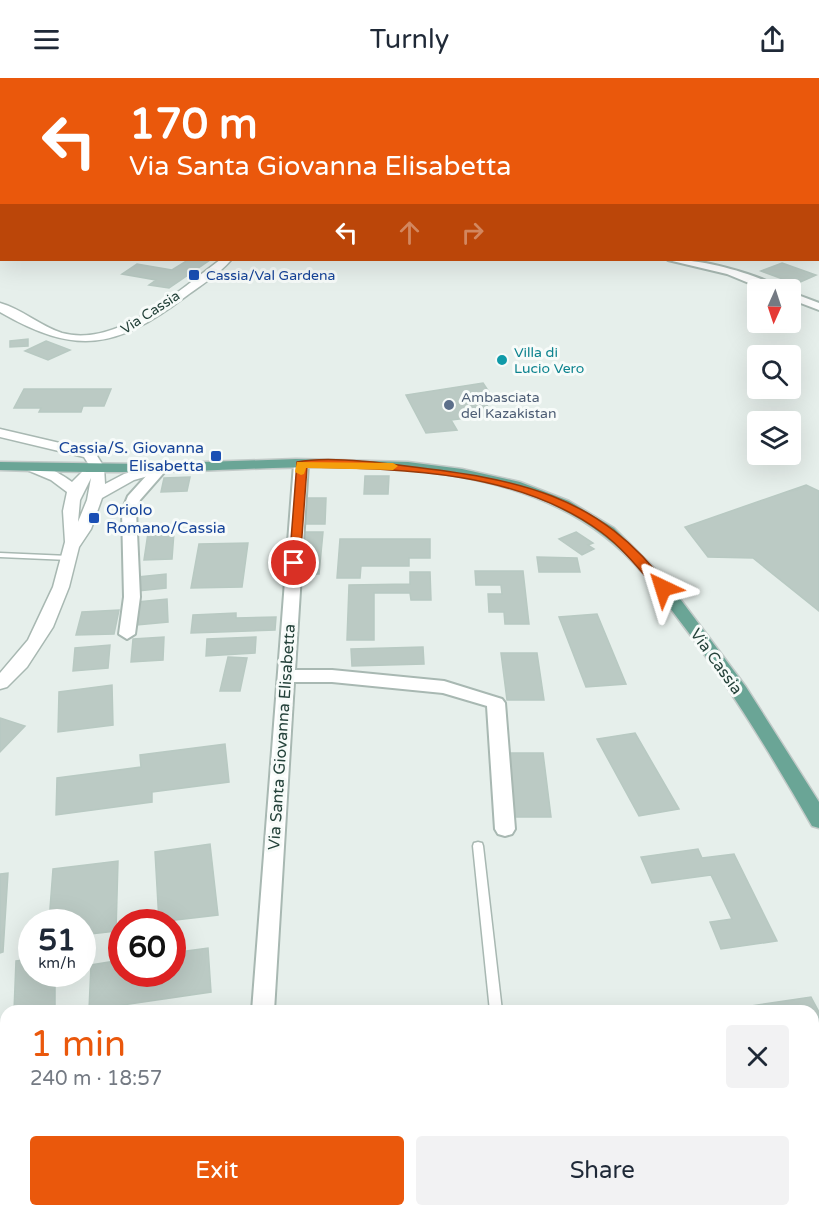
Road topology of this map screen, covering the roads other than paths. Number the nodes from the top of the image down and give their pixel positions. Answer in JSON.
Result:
{"nodes":[{"id":1,"x":225,"y":261,"type":"edge"},
{"id":2,"x":678,"y":261,"type":"edge"},
{"id":3,"x":747,"y":279,"type":"edge"},
{"id":4,"x":801,"y":300,"type":"edge"},
{"id":5,"x":0,"y":307,"type":"edge"},
{"id":6,"x":819,"y":307,"type":"edge"},
{"id":7,"x":0,"y":433,"type":"edge"},
{"id":8,"x":301,"y":464,"type":"junction"},
{"id":9,"x":0,"y":466,"type":"edge"},
{"id":10,"x":27,"y":467,"type":"junction"},
{"id":11,"x":97,"y":467,"type":"junction"},
{"id":12,"x":161,"y":468,"type":"junction"},
{"id":13,"x":76,"y":491,"type":"junction"},
{"id":14,"x":93,"y":497,"type":"junction"},
{"id":15,"x":71,"y":551,"type":"junction"},
{"id":16,"x":0,"y":555,"type":"edge"},
{"id":17,"x":127,"y":634,"type":"dead end"},
{"id":18,"x":285,"y":676,"type":"junction"},
{"id":19,"x":0,"y":683,"type":"edge"},
{"id":20,"x":819,"y":820,"type":"edge"},
{"id":21,"x":505,"y":829,"type":"dead end"},
{"id":22,"x":478,"y":846,"type":"dead end"},
{"id":23,"x":263,"y":1005,"type":"edge"},
{"id":24,"x":495,"y":1005,"type":"edge"}],
"edges":[{"from":1,"to":5,"type":"street","name":"Via Cassia"},
{"from":2,"to":3,"type":"street"},
{"from":4,"to":6,"type":"street"},
{"from":7,"to":11,"type":"street"},
{"from":8,"to":12,"type":"main road","name":"Via Cassia"},
{"from":8,"to":18,"type":"street","name":"Via Santa Giovanna Elisabetta"},
{"from":8,"to":20,"type":"main road","name":"Via Cassia"},
{"from":9,"to":10,"type":"main road","name":"Via Cassia"},
{"from":10,"to":11,"type":"main road","name":"Via Cassia"},
{"from":10,"to":13,"type":"street"},
{"from":11,"to":12,"type":"main road","name":"Via Cassia"},
{"from":11,"to":13,"type":"street"},
{"from":11,"to":14,"type":"street"},
{"from":12,"to":14,"type":"street"},
{"from":12,"to":17,"type":"street"},
{"from":13,"to":15,"type":"street"},
{"from":14,"to":15,"type":"street"},
{"from":15,"to":16,"type":"lane"},
{"from":15,"to":19,"type":"street"},
{"from":18,"to":21,"type":"street"},
{"from":18,"to":23,"type":"street","name":"Via Santa Giovanna Elisabetta"},
{"from":22,"to":24,"type":"lane"}]}
